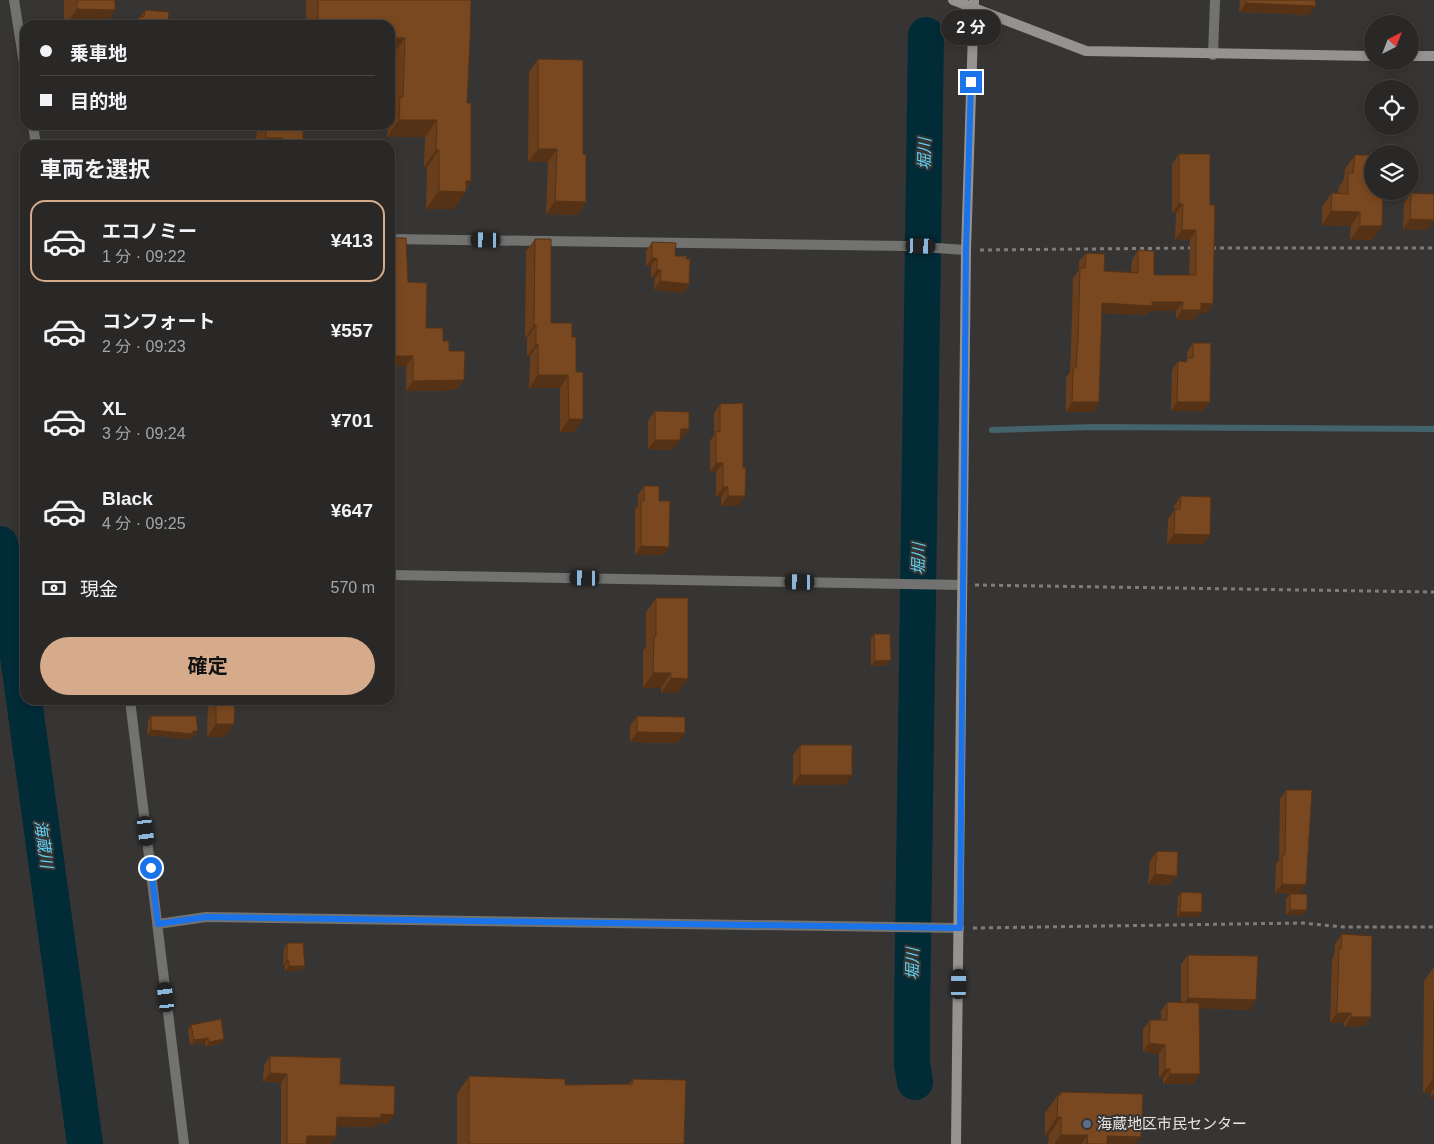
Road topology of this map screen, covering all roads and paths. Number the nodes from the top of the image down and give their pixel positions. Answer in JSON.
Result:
{"nodes":[{"id":1,"x":14,"y":0,"type":"edge"},
{"id":2,"x":953,"y":0,"type":"edge"},
{"id":3,"x":1214,"y":0,"type":"edge"},
{"id":4,"x":974,"y":4,"type":"edge"},
{"id":5,"x":20,"y":38,"type":"edge"},
{"id":6,"x":1213,"y":54,"type":"junction"},
{"id":7,"x":1364,"y":56,"type":"edge"},
{"id":8,"x":1419,"y":56,"type":"edge"},
{"id":9,"x":1434,"y":56,"type":"edge"},
{"id":10,"x":395,"y":239,"type":"edge"},
{"id":11,"x":1434,"y":248,"type":"edge"},
{"id":12,"x":966,"y":250,"type":"junction"},
{"id":13,"x":395,"y":575,"type":"edge"},
{"id":14,"x":962,"y":585,"type":"junction"},
{"id":15,"x":1434,"y":592,"type":"edge"},
{"id":16,"x":131,"y":705,"type":"edge"},
{"id":17,"x":158,"y":924,"type":"junction"},
{"id":18,"x":1434,"y":927,"type":"edge"},
{"id":19,"x":960,"y":928,"type":"junction"},
{"id":20,"x":184,"y":1144,"type":"edge"},
{"id":21,"x":956,"y":1144,"type":"edge"}],
"edges":[{"from":1,"to":5,"type":"street"},
{"from":2,"to":4,"type":"street"},
{"from":3,"to":6,"type":"street"},
{"from":4,"to":6,"type":"street"},
{"from":4,"to":12,"type":"street"},
{"from":6,"to":7,"type":"street"},
{"from":8,"to":9,"type":"street"},
{"from":10,"to":12,"type":"street"},
{"from":11,"to":12,"type":"path"},
{"from":12,"to":14,"type":"street"},
{"from":13,"to":14,"type":"street"},
{"from":14,"to":15,"type":"path"},
{"from":14,"to":19,"type":"street"},
{"from":16,"to":17,"type":"street"},
{"from":17,"to":19,"type":"street"},
{"from":17,"to":20,"type":"street"},
{"from":18,"to":19,"type":"path"},
{"from":19,"to":21,"type":"street"}]}
